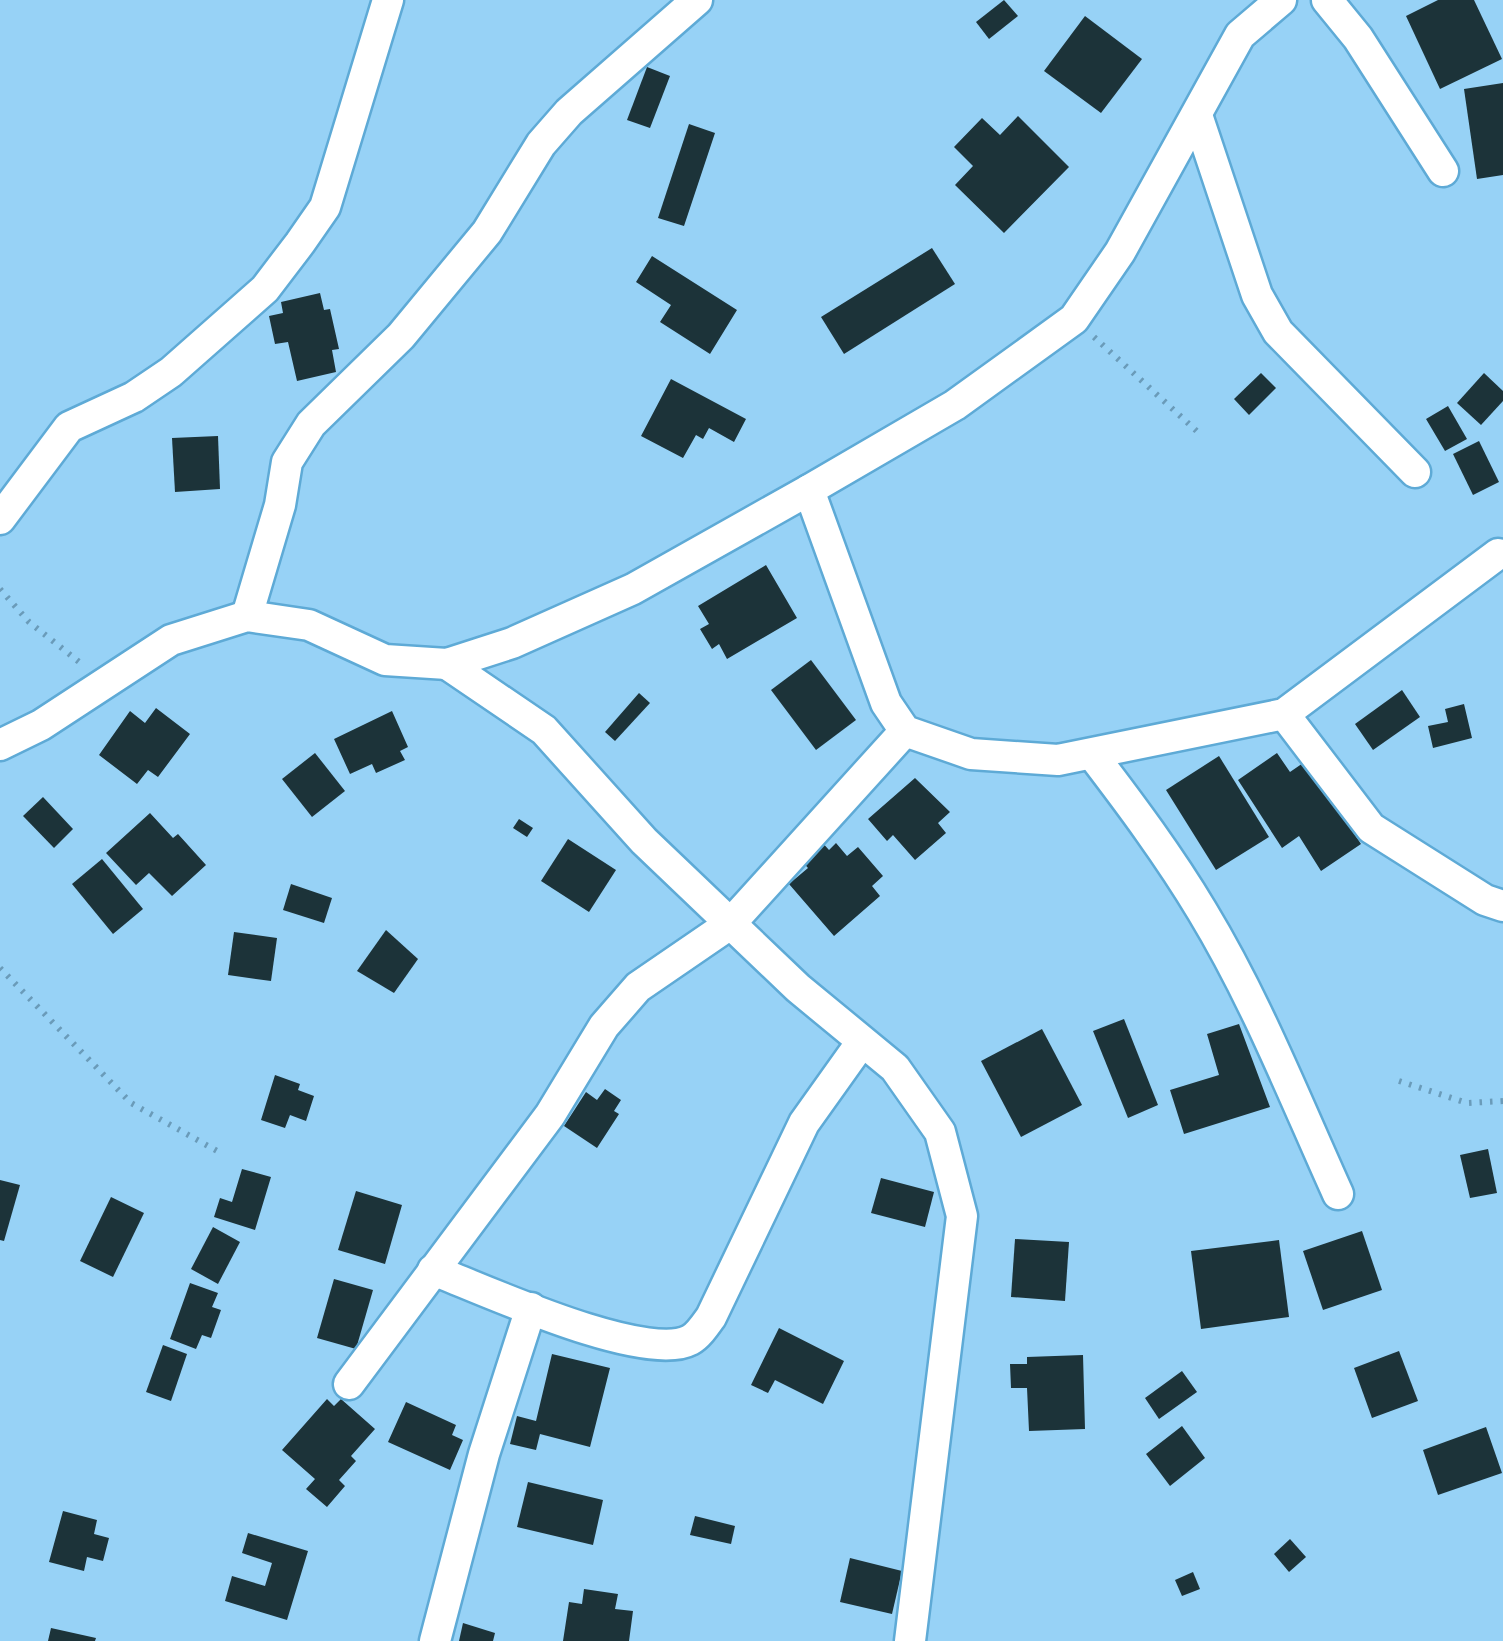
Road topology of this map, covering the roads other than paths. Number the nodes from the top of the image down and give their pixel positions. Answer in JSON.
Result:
{"nodes":[{"id":1,"x":388,"y":0,"type":"edge"},
{"id":2,"x":696,"y":0,"type":"edge"},
{"id":3,"x":1281,"y":0,"type":"edge"},
{"id":4,"x":1328,"y":0,"type":"edge"},
{"id":5,"x":1198,"y":118,"type":"junction"},
{"id":6,"x":1444,"y":171,"type":"dead end"},
{"id":7,"x":1415,"y":472,"type":"dead end"},
{"id":8,"x":808,"y":490,"type":"junction"},
{"id":9,"x":0,"y":519,"type":"edge"},
{"id":10,"x":1498,"y":554,"type":"dead end"},
{"id":11,"x":246,"y":616,"type":"junction"},
{"id":12,"x":447,"y":664,"type":"junction"},
{"id":13,"x":1284,"y":714,"type":"junction"},
{"id":14,"x":906,"y":731,"type":"junction"},
{"id":15,"x":0,"y":745,"type":"edge"},
{"id":16,"x":1092,"y":754,"type":"junction"},
{"id":17,"x":1503,"y":906,"type":"edge"},
{"id":18,"x":730,"y":924,"type":"junction"},
{"id":19,"x":861,"y":1043,"type":"junction"},
{"id":20,"x":1338,"y":1194,"type":"dead end"},
{"id":21,"x":433,"y":1270,"type":"junction"},
{"id":22,"x":531,"y":1308,"type":"junction"},
{"id":23,"x":349,"y":1384,"type":"dead end"},
{"id":24,"x":435,"y":1641,"type":"edge"},
{"id":25,"x":910,"y":1641,"type":"edge"}],
"edges":[{"from":1,"to":9,"type":"street"},
{"from":2,"to":11,"type":"street"},
{"from":3,"to":5,"type":"street"},
{"from":4,"to":6,"type":"street"},
{"from":5,"to":7,"type":"street"},
{"from":5,"to":8,"type":"street"},
{"from":8,"to":12,"type":"street"},
{"from":8,"to":14,"type":"street"},
{"from":10,"to":13,"type":"street"},
{"from":11,"to":12,"type":"street"},
{"from":11,"to":15,"type":"street"},
{"from":12,"to":18,"type":"street"},
{"from":13,"to":16,"type":"street"},
{"from":13,"to":17,"type":"street"},
{"from":14,"to":16,"type":"street"},
{"from":14,"to":18,"type":"street"},
{"from":16,"to":20,"type":"street"},
{"from":18,"to":19,"type":"street"},
{"from":18,"to":21,"type":"street"},
{"from":19,"to":22,"type":"street"},
{"from":19,"to":25,"type":"street"},
{"from":21,"to":22,"type":"street"},
{"from":21,"to":23,"type":"street"},
{"from":22,"to":24,"type":"street"}]}
